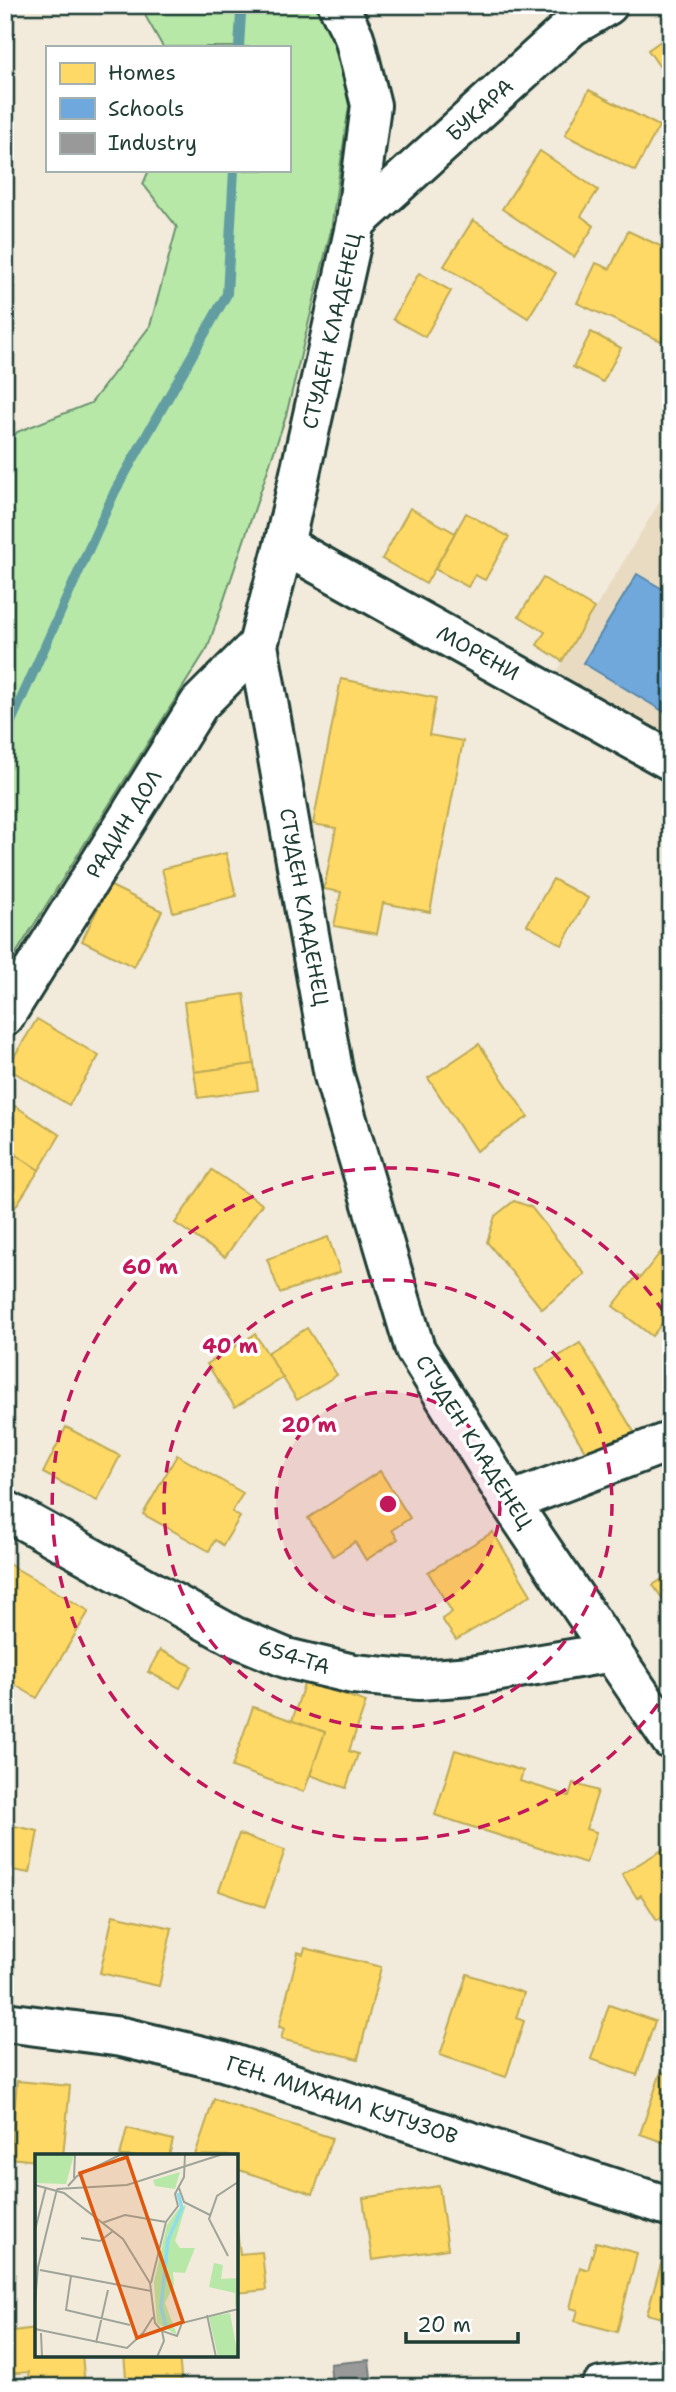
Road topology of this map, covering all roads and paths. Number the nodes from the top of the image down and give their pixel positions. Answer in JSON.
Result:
{"nodes":[{"id":1,"x":338,"y":5,"type":"edge"},
{"id":2,"x":608,"y":5,"type":"edge"},
{"id":3,"x":356,"y":222,"type":"junction"},
{"id":4,"x":284,"y":545,"type":"junction"},
{"id":5,"x":258,"y":645,"type":"junction"},
{"id":6,"x":671,"y":761,"type":"edge"},
{"id":7,"x":5,"y":1016,"type":"edge"},
{"id":8,"x":671,"y":1441,"type":"edge"},
{"id":9,"x":510,"y":1502,"type":"junction"},
{"id":10,"x":5,"y":1510,"type":"edge"},
{"id":11,"x":613,"y":1652,"type":"junction"},
{"id":12,"x":671,"y":1740,"type":"edge"},
{"id":13,"x":5,"y":2022,"type":"edge"},
{"id":14,"x":671,"y":2207,"type":"edge"},
{"id":15,"x":671,"y":2379,"type":"edge"},
{"id":16,"x":601,"y":2387,"type":"edge"}],
"edges":[{"from":1,"to":3,"type":"street","name":"СТУДЕН КЛАДЕНЕЦ"},
{"from":2,"to":3,"type":"street","name":"БУКАРА"},
{"from":3,"to":4,"type":"street","name":"СТУДЕН КЛАДЕНЕЦ"},
{"from":4,"to":5,"type":"street","name":"СТУДЕН КЛАДЕНЕЦ"},
{"from":4,"to":6,"type":"street","name":"МОРЕНИ"},
{"from":5,"to":7,"type":"street","name":"РАДИН ДОЛ"},
{"from":5,"to":9,"type":"street","name":"СТУДЕН КЛАДЕНЕЦ"},
{"from":8,"to":9,"type":"street"},
{"from":9,"to":11,"type":"street","name":"СТУДЕН КЛАДЕНЕЦ"},
{"from":10,"to":11,"type":"street","name":"654-ТА"},
{"from":11,"to":12,"type":"street","name":"СТУДЕН КЛАДЕНЕЦ"},
{"from":13,"to":14,"type":"street","name":"ГЕН. МИХАИЛ КУТУЗОВ"},
{"from":15,"to":16,"type":"street"}]}
